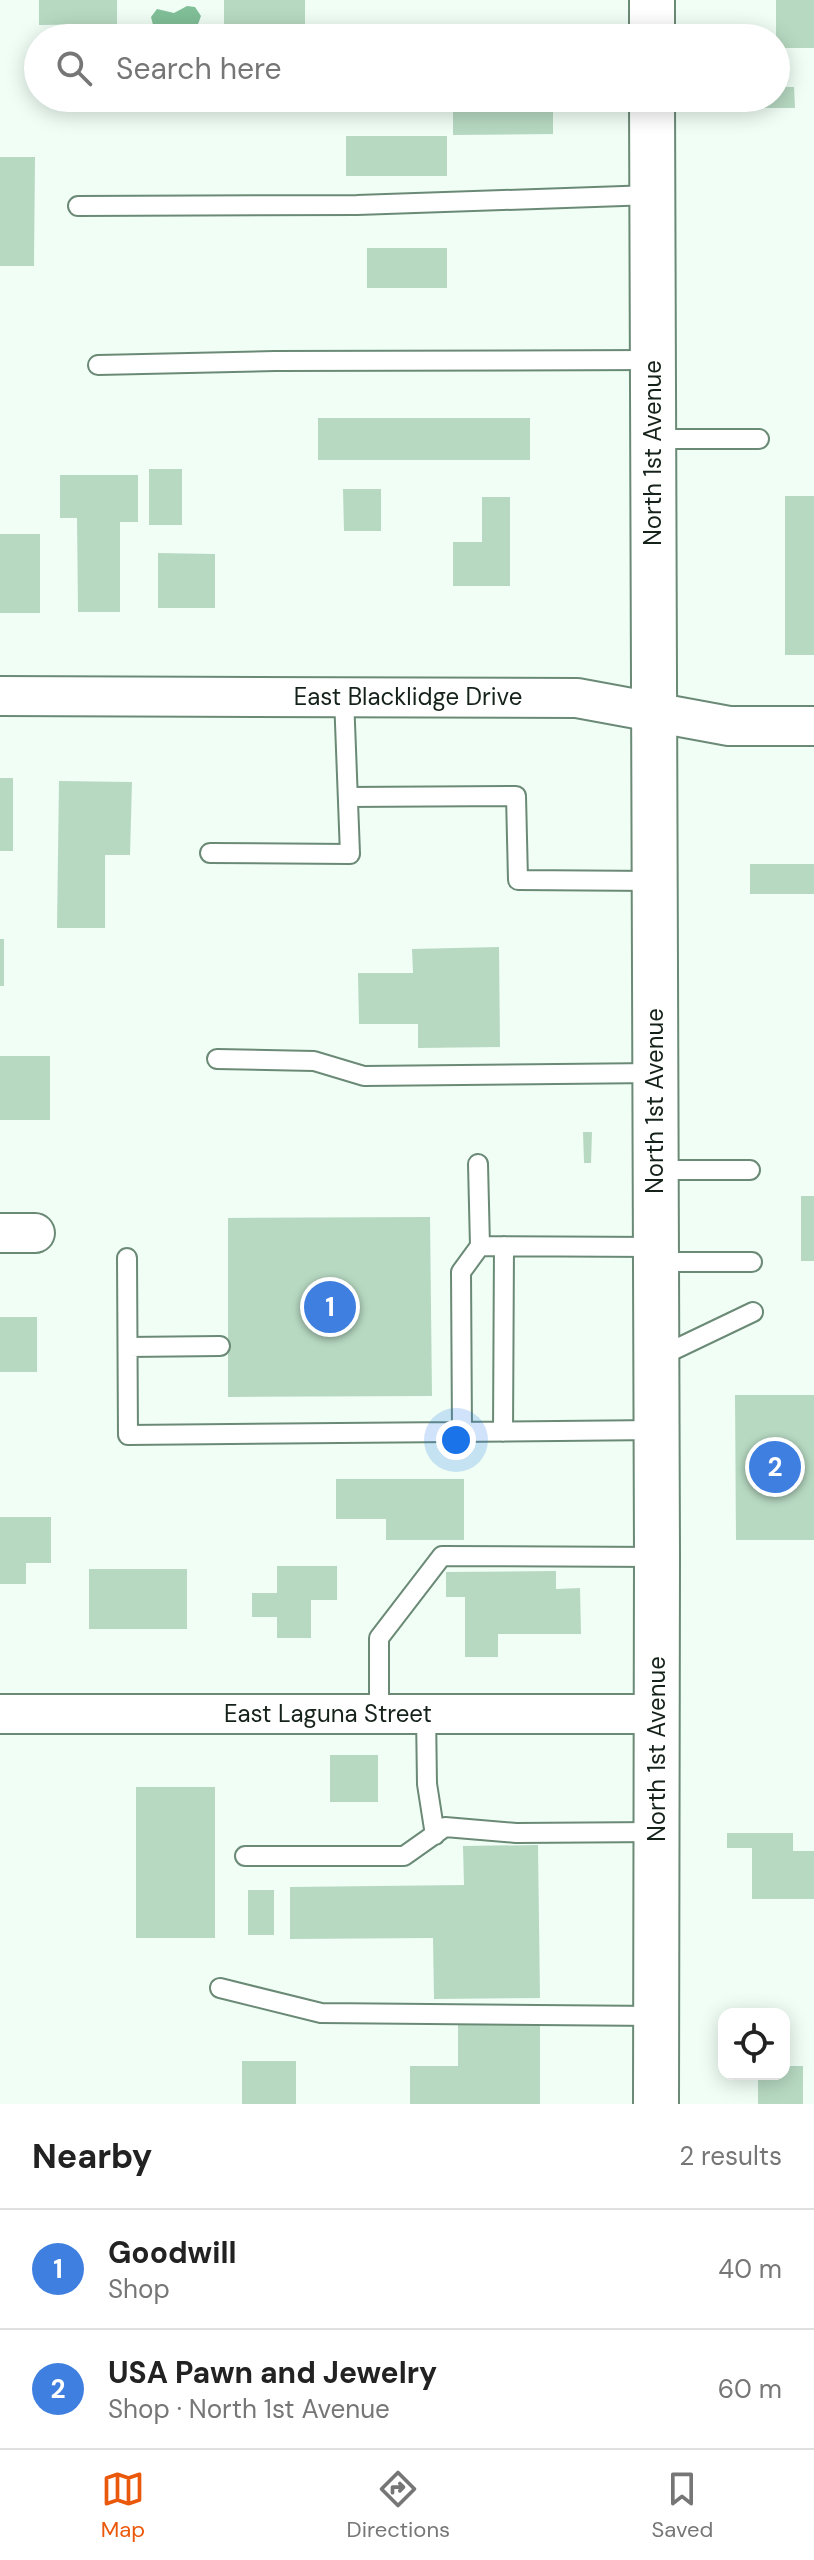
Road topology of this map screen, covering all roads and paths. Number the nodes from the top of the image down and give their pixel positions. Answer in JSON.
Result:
{"nodes":[{"id":1,"x":652,"y":0,"type":"edge"},
{"id":2,"x":652,"y":24,"type":"edge"},
{"id":3,"x":652,"y":112,"type":"edge"},
{"id":4,"x":652,"y":195,"type":"junction"},
{"id":5,"x":78,"y":206,"type":"dead end"},
{"id":6,"x":653,"y":360,"type":"junction"},
{"id":7,"x":98,"y":365,"type":"dead end"},
{"id":8,"x":653,"y":439,"type":"junction"},
{"id":9,"x":759,"y":439,"type":"dead end"},
{"id":10,"x":0,"y":696,"type":"edge"},
{"id":11,"x":344,"y":697,"type":"junction"},
{"id":12,"x":654,"y":712,"type":"junction"},
{"id":13,"x":814,"y":726,"type":"edge"},
{"id":14,"x":348,"y":797,"type":"junction"},
{"id":15,"x":210,"y":853,"type":"dead end"},
{"id":16,"x":654,"y":881,"type":"junction"},
{"id":17,"x":217,"y":1059,"type":"dead end"},
{"id":18,"x":655,"y":1073,"type":"junction"},
{"id":19,"x":478,"y":1164,"type":"dead end"},
{"id":20,"x":656,"y":1170,"type":"junction"},
{"id":21,"x":750,"y":1170,"type":"dead end"},
{"id":22,"x":480,"y":1246,"type":"junction"},
{"id":23,"x":504,"y":1246,"type":"junction"},
{"id":24,"x":655,"y":1254,"type":"junction"},
{"id":25,"x":127,"y":1258,"type":"dead end"},
{"id":26,"x":752,"y":1262,"type":"dead end"},
{"id":27,"x":753,"y":1312,"type":"dead end"},
{"id":28,"x":220,"y":1346,"type":"dead end"},
{"id":29,"x":128,"y":1347,"type":"junction"},
{"id":30,"x":656,"y":1358,"type":"junction"},
{"id":31,"x":656,"y":1430,"type":"junction"},
{"id":32,"x":462,"y":1432,"type":"junction"},
{"id":33,"x":503,"y":1432,"type":"junction"},
{"id":34,"x":657,"y":1557,"type":"junction"},
{"id":35,"x":0,"y":1714,"type":"edge"},
{"id":36,"x":379,"y":1714,"type":"junction"},
{"id":37,"x":426,"y":1714,"type":"junction"},
{"id":38,"x":657,"y":1714,"type":"junction"},
{"id":39,"x":657,"y":1832,"type":"junction"},
{"id":40,"x":435,"y":1835,"type":"junction"},
{"id":41,"x":245,"y":1856,"type":"dead end"},
{"id":42,"x":220,"y":1988,"type":"dead end"},
{"id":43,"x":656,"y":2016,"type":"junction"},
{"id":44,"x":656,"y":2104,"type":"edge"}],
"edges":[{"from":1,"to":2,"type":"main road"},
{"from":3,"to":4,"type":"main road","name":"North 1st Avenue"},
{"from":4,"to":5,"type":"lane"},
{"from":4,"to":6,"type":"main road","name":"North 1st Avenue"},
{"from":6,"to":7,"type":"lane"},
{"from":6,"to":8,"type":"main road","name":"North 1st Avenue"},
{"from":8,"to":9,"type":"lane"},
{"from":8,"to":12,"type":"main road","name":"North 1st Avenue"},
{"from":10,"to":11,"type":"street","name":"East Blacklidge Drive"},
{"from":11,"to":12,"type":"street","name":"East Blacklidge Drive"},
{"from":11,"to":14,"type":"lane"},
{"from":12,"to":13,"type":"street","name":"East Blacklidge Drive"},
{"from":12,"to":16,"type":"main road","name":"North 1st Avenue"},
{"from":14,"to":15,"type":"lane"},
{"from":14,"to":16,"type":"lane"},
{"from":16,"to":18,"type":"main road","name":"North 1st Avenue"},
{"from":17,"to":18,"type":"lane"},
{"from":18,"to":20,"type":"main road","name":"North 1st Avenue"},
{"from":19,"to":22,"type":"lane"},
{"from":20,"to":21,"type":"lane"},
{"from":20,"to":24,"type":"main road","name":"North 1st Avenue"},
{"from":22,"to":23,"type":"lane"},
{"from":22,"to":32,"type":"lane"},
{"from":23,"to":24,"type":"lane"},
{"from":23,"to":33,"type":"lane"},
{"from":24,"to":26,"type":"lane"},
{"from":24,"to":30,"type":"main road","name":"North 1st Avenue"},
{"from":25,"to":29,"type":"lane"},
{"from":27,"to":30,"type":"lane"},
{"from":28,"to":29,"type":"lane"},
{"from":29,"to":32,"type":"lane"},
{"from":30,"to":31,"type":"main road","name":"North 1st Avenue"},
{"from":31,"to":33,"type":"lane"},
{"from":31,"to":34,"type":"main road","name":"North 1st Avenue"},
{"from":32,"to":33,"type":"lane"},
{"from":34,"to":36,"type":"lane"},
{"from":34,"to":38,"type":"main road","name":"North 1st Avenue"},
{"from":35,"to":36,"type":"street","name":"East Laguna Street"},
{"from":36,"to":37,"type":"street","name":"East Laguna Street"},
{"from":37,"to":38,"type":"street","name":"East Laguna Street"},
{"from":37,"to":40,"type":"lane"},
{"from":38,"to":39,"type":"main road","name":"North 1st Avenue"},
{"from":39,"to":40,"type":"lane"},
{"from":39,"to":43,"type":"main road","name":"North 1st Avenue"},
{"from":40,"to":41,"type":"lane"},
{"from":42,"to":43,"type":"lane"},
{"from":43,"to":44,"type":"main road","name":"North 1st Avenue"}]}
